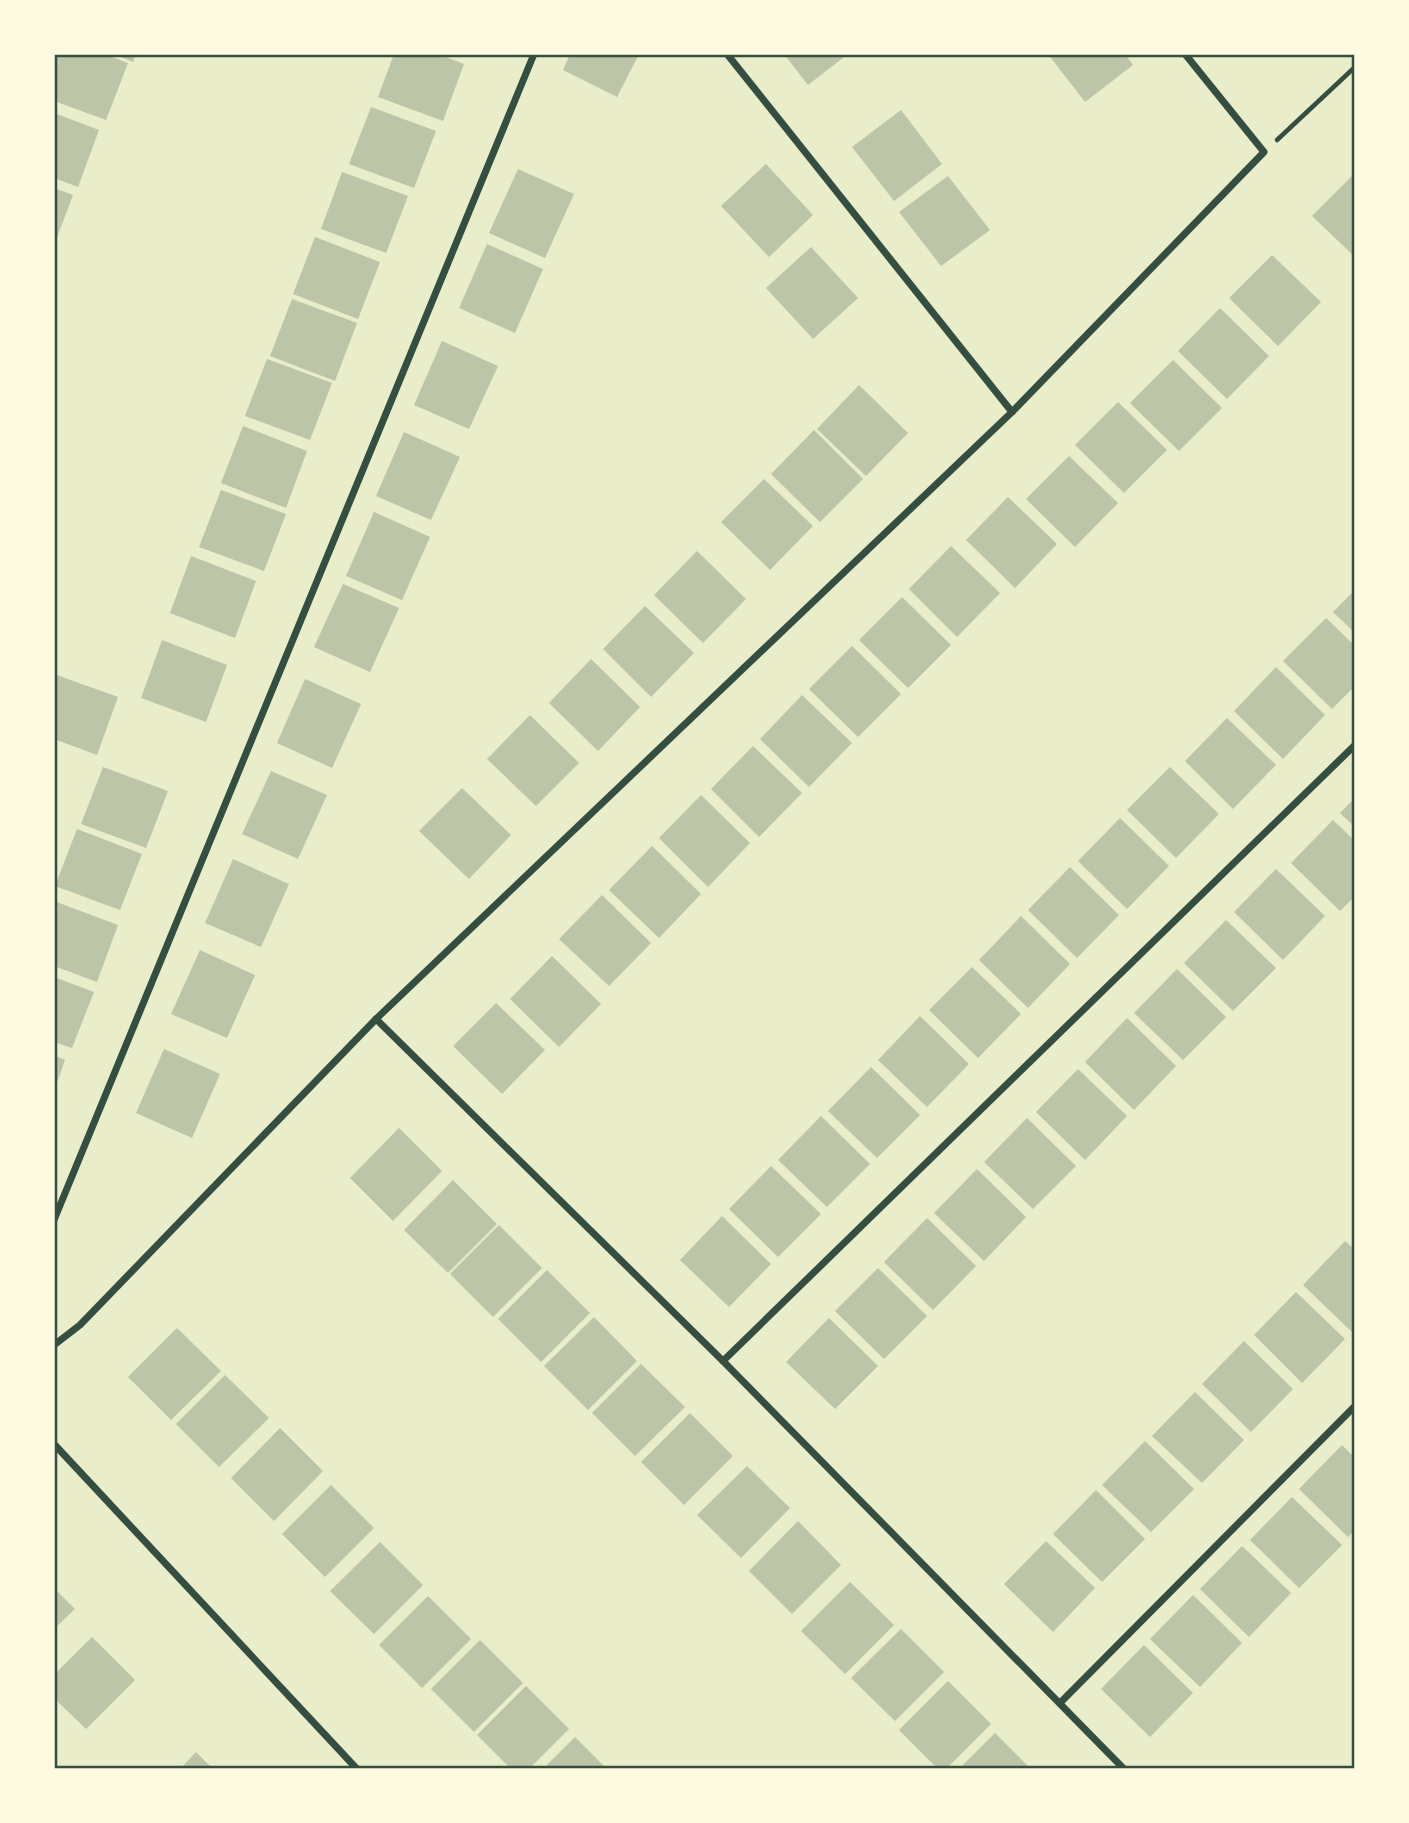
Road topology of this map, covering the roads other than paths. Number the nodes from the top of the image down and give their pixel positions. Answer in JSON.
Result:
{"nodes":[{"id":1,"x":534,"y":54,"type":"edge"},
{"id":2,"x":727,"y":54,"type":"edge"},
{"id":3,"x":1185,"y":54,"type":"edge"},
{"id":4,"x":1012,"y":412,"type":"junction"},
{"id":5,"x":1355,"y":745,"type":"edge"},
{"id":6,"x":376,"y":1019,"type":"junction"},
{"id":7,"x":54,"y":1220,"type":"edge"},
{"id":8,"x":54,"y":1345,"type":"edge"},
{"id":9,"x":723,"y":1361,"type":"junction"},
{"id":10,"x":1355,"y":1406,"type":"edge"},
{"id":11,"x":54,"y":1444,"type":"edge"},
{"id":12,"x":1060,"y":1703,"type":"junction"},
{"id":13,"x":356,"y":1769,"type":"edge"},
{"id":14,"x":1124,"y":1769,"type":"edge"}],
"edges":[{"from":1,"to":7,"type":"street"},
{"from":2,"to":4,"type":"street"},
{"from":3,"to":4,"type":"street"},
{"from":4,"to":6,"type":"street"},
{"from":5,"to":9,"type":"street"},
{"from":6,"to":8,"type":"street"},
{"from":6,"to":9,"type":"street"},
{"from":9,"to":12,"type":"street"},
{"from":10,"to":12,"type":"street"},
{"from":11,"to":13,"type":"street"},
{"from":12,"to":14,"type":"street"}]}
